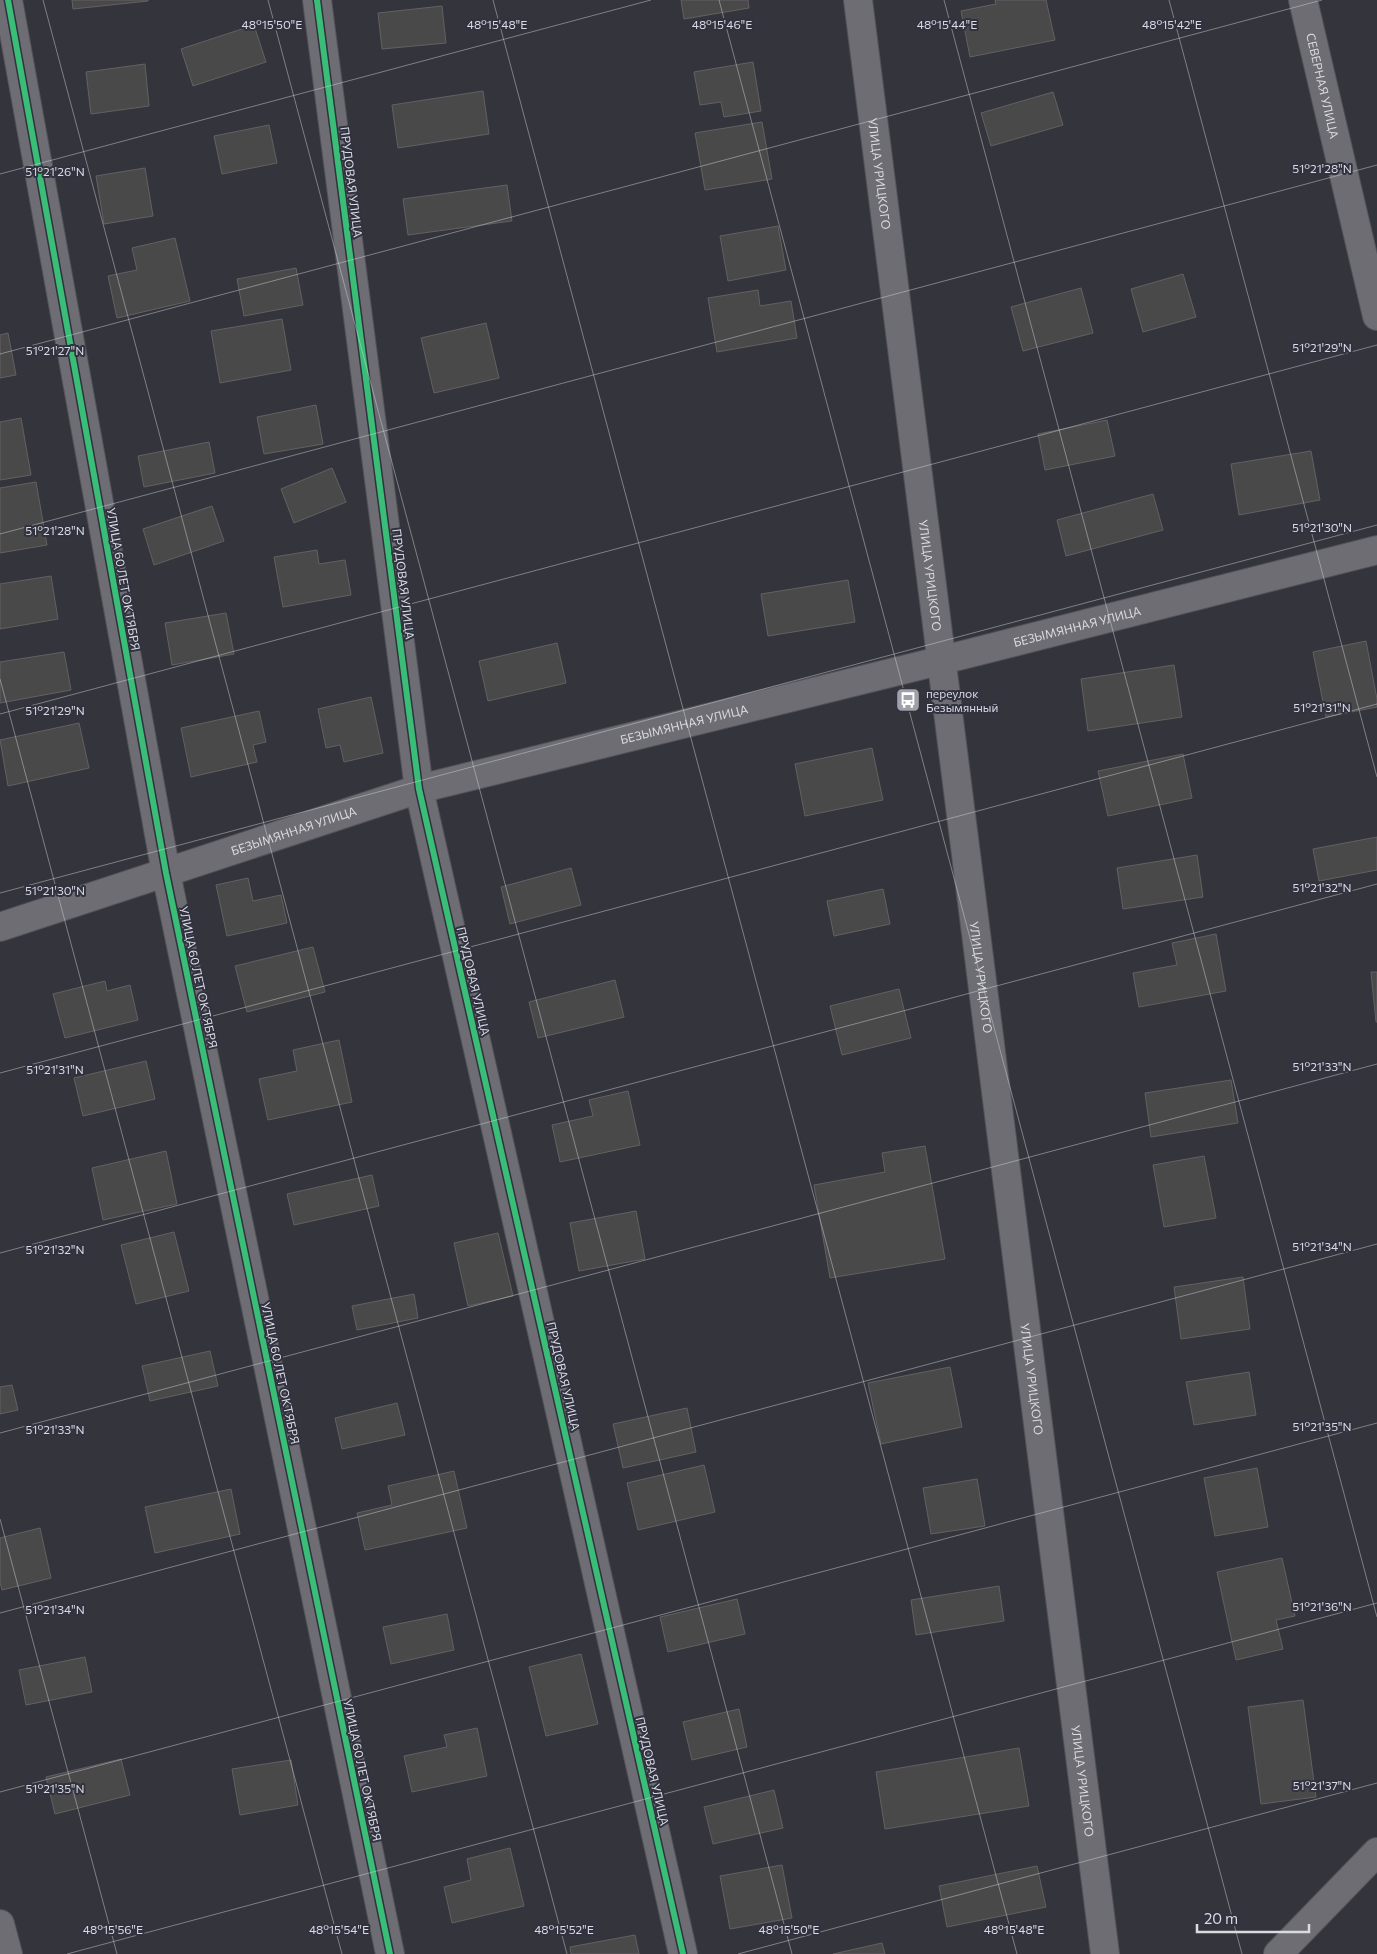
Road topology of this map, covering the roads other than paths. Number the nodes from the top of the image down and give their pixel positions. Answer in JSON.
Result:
{"nodes":[{"id":1,"x":8,"y":0,"type":"edge"},
{"id":2,"x":318,"y":0,"type":"edge"},
{"id":3,"x":858,"y":0,"type":"edge"},
{"id":4,"x":1303,"y":0,"type":"edge"},
{"id":5,"x":1377,"y":316,"type":"edge"},
{"id":6,"x":1377,"y":550,"type":"edge"},
{"id":7,"x":943,"y":660,"type":"junction"},
{"id":8,"x":419,"y":789,"type":"junction"},
{"id":9,"x":166,"y":874,"type":"junction"},
{"id":10,"x":0,"y":927,"type":"edge"},
{"id":11,"x":1377,"y":1852,"type":"edge"},
{"id":12,"x":0,"y":1924,"type":"edge"},
{"id":13,"x":8,"y":1954,"type":"edge"},
{"id":14,"x":390,"y":1954,"type":"edge"},
{"id":15,"x":683,"y":1954,"type":"edge"},
{"id":16,"x":1105,"y":1954,"type":"edge"},
{"id":17,"x":1278,"y":1954,"type":"edge"}],
"edges":[{"from":1,"to":9,"type":"street","name":"УЛИЦА 60 ЛЕТ ОКТЯБРЯ"},
{"from":2,"to":8,"type":"street","name":"ПРУДОВАЯ УЛИЦА"},
{"from":3,"to":7,"type":"street","name":"УЛИЦА УРИЦКОГО"},
{"from":4,"to":5,"type":"street","name":"СЕВЕРНАЯ УЛИЦА"},
{"from":6,"to":7,"type":"street","name":"БЕЗЫМЯННАЯ УЛИЦА"},
{"from":7,"to":8,"type":"street","name":"БЕЗЫМЯННАЯ УЛИЦА"},
{"from":7,"to":16,"type":"street","name":"УЛИЦА УРИЦКОГО"},
{"from":8,"to":9,"type":"street","name":"БЕЗЫМЯННАЯ УЛИЦА"},
{"from":8,"to":15,"type":"street","name":"ПРУДОВАЯ УЛИЦА"},
{"from":9,"to":10,"type":"street","name":"БЕЗЫМЯННАЯ УЛИЦА"},
{"from":9,"to":14,"type":"street","name":"УЛИЦА 60 ЛЕТ ОКТЯБРЯ"},
{"from":11,"to":17,"type":"street"},
{"from":12,"to":13,"type":"street"}]}
